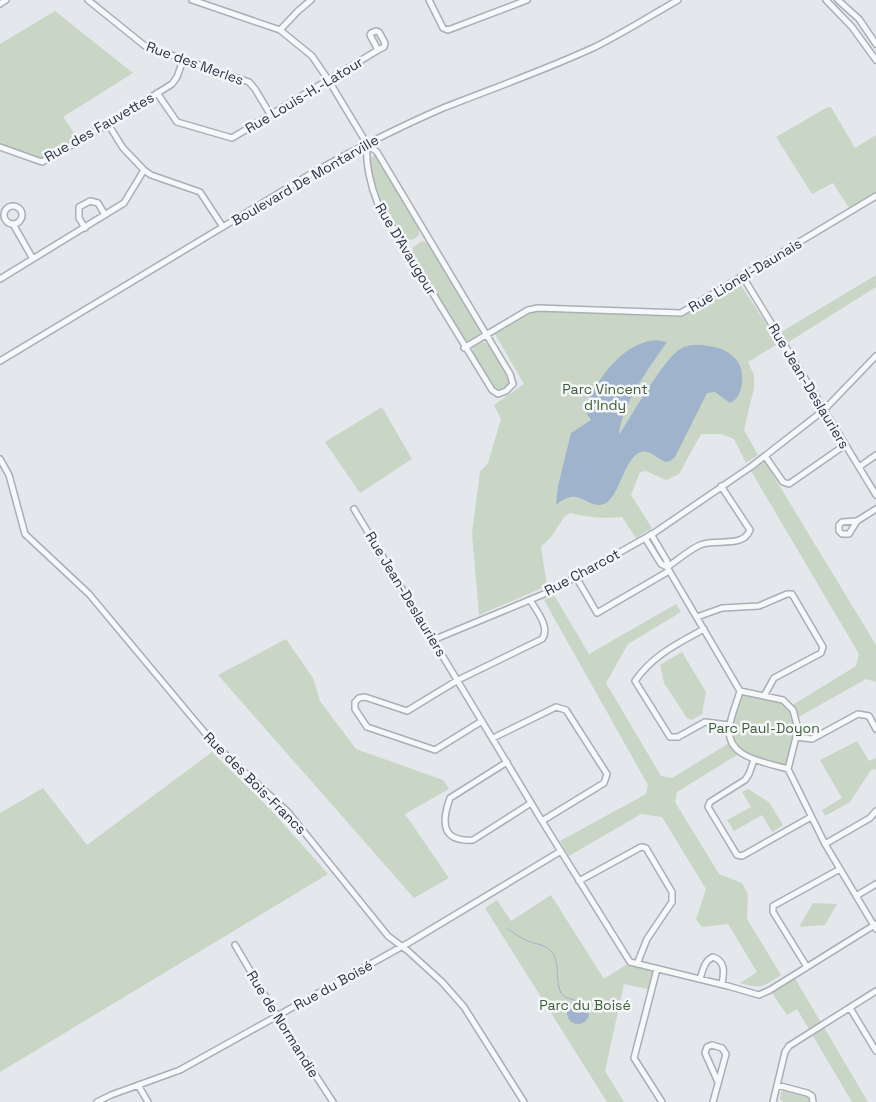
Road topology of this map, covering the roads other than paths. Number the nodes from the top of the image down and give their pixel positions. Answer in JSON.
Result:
{"nodes":[{"id":1,"x":6,"y":0,"type":"edge"},
{"id":2,"x":88,"y":0,"type":"edge"},
{"id":3,"x":192,"y":0,"type":"edge"},
{"id":4,"x":311,"y":0,"type":"edge"},
{"id":5,"x":429,"y":0,"type":"edge"},
{"id":6,"x":527,"y":0,"type":"edge"},
{"id":7,"x":678,"y":0,"type":"edge"},
{"id":8,"x":826,"y":0,"type":"edge"},
{"id":9,"x":838,"y":0,"type":"edge"},
{"id":10,"x":0,"y":4,"type":"edge"},
{"id":11,"x":280,"y":30,"type":"junction"},
{"id":12,"x":876,"y":44,"type":"edge"},
{"id":13,"x":378,"y":50,"type":"dead end"},
{"id":14,"x":183,"y":60,"type":"junction"},
{"id":15,"x":876,"y":60,"type":"edge"},
{"id":16,"x":329,"y":81,"type":"junction"},
{"id":17,"x":157,"y":93,"type":"junction"},
{"id":18,"x":270,"y":114,"type":"junction"},
{"id":19,"x":108,"y":124,"type":"junction"},
{"id":20,"x":367,"y":144,"type":"junction"},
{"id":21,"x":0,"y":147,"type":"edge"},
{"id":22,"x":144,"y":170,"type":"junction"},
{"id":23,"x":876,"y":196,"type":"edge"},
{"id":24,"x":105,"y":215,"type":"junction"},
{"id":25,"x":13,"y":224,"type":"dead end"},
{"id":26,"x":85,"y":228,"type":"junction"},
{"id":27,"x":223,"y":228,"type":"junction"},
{"id":28,"x":33,"y":259,"type":"junction"},
{"id":29,"x":743,"y":277,"type":"junction"},
{"id":30,"x":0,"y":279,"type":"edge"},
{"id":31,"x":486,"y":335,"type":"junction"},
{"id":32,"x":464,"y":348,"type":"junction"},
{"id":33,"x":876,"y":356,"type":"edge"},
{"id":34,"x":0,"y":361,"type":"edge"},
{"id":35,"x":824,"y":410,"type":"junction"},
{"id":36,"x":845,"y":445,"type":"junction"},
{"id":37,"x":876,"y":455,"type":"edge"},
{"id":38,"x":765,"y":456,"type":"junction"},
{"id":39,"x":0,"y":459,"type":"edge"},
{"id":40,"x":859,"y":467,"type":"junction"},
{"id":41,"x":721,"y":486,"type":"junction"},
{"id":42,"x":876,"y":495,"type":"edge"},
{"id":43,"x":354,"y":509,"type":"dead end"},
{"id":44,"x":876,"y":509,"type":"edge"},
{"id":45,"x":857,"y":521,"type":"dead end"},
{"id":46,"x":651,"y":534,"type":"junction"},
{"id":47,"x":645,"y":538,"type":"junction"},
{"id":48,"x":668,"y":569,"type":"junction"},
{"id":49,"x":576,"y":577,"type":"junction"},
{"id":50,"x":530,"y":600,"type":"junction"},
{"id":51,"x":697,"y":617,"type":"junction"},
{"id":52,"x":704,"y":629,"type":"junction"},
{"id":53,"x":433,"y":640,"type":"junction"},
{"id":54,"x":458,"y":680,"type":"junction"},
{"id":55,"x":740,"y":691,"type":"junction"},
{"id":56,"x":764,"y":696,"type":"junction"},
{"id":57,"x":482,"y":721,"type":"junction"},
{"id":58,"x":729,"y":725,"type":"junction"},
{"id":59,"x":876,"y":729,"type":"edge"},
{"id":60,"x":796,"y":737,"type":"junction"},
{"id":61,"x":493,"y":738,"type":"junction"},
{"id":62,"x":754,"y":760,"type":"junction"},
{"id":63,"x":507,"y":762,"type":"junction"},
{"id":64,"x":788,"y":769,"type":"junction"},
{"id":65,"x":532,"y":803,"type":"junction"},
{"id":66,"x":876,"y":811,"type":"edge"},
{"id":67,"x":811,"y":817,"type":"junction"},
{"id":68,"x":542,"y":821,"type":"junction"},
{"id":69,"x":825,"y":844,"type":"junction"},
{"id":70,"x":561,"y":851,"type":"junction"},
{"id":71,"x":840,"y":869,"type":"junction"},
{"id":72,"x":579,"y":881,"type":"junction"},
{"id":73,"x":876,"y":884,"type":"edge"},
{"id":74,"x":856,"y":896,"type":"junction"},
{"id":75,"x":875,"y":926,"type":"edge"},
{"id":76,"x":235,"y":944,"type":"dead end"},
{"id":77,"x":402,"y":947,"type":"junction"},
{"id":78,"x":637,"y":964,"type":"junction"},
{"id":79,"x":807,"y":967,"type":"junction"},
{"id":80,"x":657,"y":969,"type":"junction"},
{"id":81,"x":700,"y":979,"type":"junction"},
{"id":82,"x":722,"y":984,"type":"junction"},
{"id":83,"x":876,"y":991,"type":"edge"},
{"id":84,"x":850,"y":1008,"type":"junction"},
{"id":85,"x":277,"y":1016,"type":"junction"},
{"id":86,"x":876,"y":1051,"type":"edge"},
{"id":87,"x":718,"y":1082,"type":"junction"},
{"id":88,"x":138,"y":1085,"type":"junction"},
{"id":89,"x":777,"y":1085,"type":"junction"},
{"id":90,"x":97,"y":1102,"type":"edge"},
{"id":91,"x":148,"y":1102,"type":"edge"},
{"id":92,"x":334,"y":1102,"type":"edge"},
{"id":93,"x":524,"y":1102,"type":"edge"},
{"id":94,"x":662,"y":1102,"type":"edge"},
{"id":95,"x":713,"y":1102,"type":"edge"},
{"id":96,"x":773,"y":1102,"type":"edge"},
{"id":97,"x":813,"y":1102,"type":"edge"}],
"edges":[{"from":1,"to":10,"type":"street"},
{"from":2,"to":14,"type":"street","name":"Rue des Merles"},
{"from":3,"to":11,"type":"street","name":"Rue D'Avaugour"},
{"from":4,"to":11,"type":"street"},
{"from":5,"to":6,"type":"street"},
{"from":7,"to":20,"type":"street","name":"Boulevard De Montarville"},
{"from":8,"to":15,"type":"street"},
{"from":9,"to":12,"type":"street"},
{"from":11,"to":16,"type":"street","name":"Rue D'Avaugour"},
{"from":13,"to":16,"type":"street","name":"Rue Louis-H.-Latour"},
{"from":14,"to":17,"type":"street","name":"Rue des Fauvettes"},
{"from":14,"to":18,"type":"street","name":"Rue des Merles"},
{"from":16,"to":18,"type":"street","name":"Rue Louis-H.-Latour"},
{"from":16,"to":20,"type":"street","name":"Rue D'Avaugour"},
{"from":17,"to":18,"type":"street","name":"Rue Louis-H.-Latour"},
{"from":17,"to":19,"type":"street","name":"Rue des Fauvettes"},
{"from":19,"to":21,"type":"street","name":"Rue des Fauvettes"},
{"from":19,"to":22,"type":"street"},
{"from":20,"to":27,"type":"street","name":"Boulevard De Montarville"},
{"from":20,"to":31,"type":"street","name":"Rue D'Avaugour"},
{"from":20,"to":32,"type":"street","name":"Rue D'Avaugour"},
{"from":22,"to":24,"type":"street"},
{"from":22,"to":27,"type":"street"},
{"from":23,"to":29,"type":"street","name":"Rue Lionel-Daunais"},
{"from":24,"to":26,"type":"street"},
{"from":24,"to":26,"type":"street"},
{"from":25,"to":28,"type":"street"},
{"from":26,"to":28,"type":"street"},
{"from":27,"to":34,"type":"street","name":"Boulevard De Montarville"},
{"from":28,"to":30,"type":"street"},
{"from":29,"to":31,"type":"street","name":"Rue Lionel-Daunais"},
{"from":29,"to":35,"type":"street","name":"Rue Jean-Deslauriers"},
{"from":31,"to":32,"type":"street","name":"Rue Lionel-Daunais"},
{"from":31,"to":32,"type":"street","name":"Rue D'Avaugour"},
{"from":33,"to":35,"type":"street","name":"Rue Charcot"},
{"from":35,"to":36,"type":"street","name":"Rue Jean-Deslauriers"},
{"from":35,"to":38,"type":"street","name":"Rue Charcot"},
{"from":36,"to":38,"type":"street"},
{"from":36,"to":40,"type":"street","name":"Rue Jean-Deslauriers"},
{"from":37,"to":40,"type":"street"},
{"from":38,"to":41,"type":"street","name":"Rue Charcot"},
{"from":39,"to":77,"type":"street","name":"Rue des Bois-Francs"},
{"from":40,"to":42,"type":"street","name":"Rue Jean-Deslauriers"},
{"from":41,"to":46,"type":"street","name":"Rue Charcot"},
{"from":41,"to":48,"type":"street"},
{"from":43,"to":53,"type":"street","name":"Rue Jean-Deslauriers"},
{"from":44,"to":45,"type":"street"},
{"from":46,"to":47,"type":"street","name":"Rue Charcot"},
{"from":46,"to":48,"type":"street"},
{"from":47,"to":48,"type":"street"},
{"from":47,"to":49,"type":"street","name":"Rue Charcot"},
{"from":48,"to":49,"type":"street"},
{"from":48,"to":51,"type":"street"},
{"from":49,"to":50,"type":"street","name":"Rue Charcot"},
{"from":50,"to":53,"type":"street","name":"Rue Charcot"},
{"from":50,"to":54,"type":"street"},
{"from":51,"to":52,"type":"street"},
{"from":51,"to":56,"type":"street"},
{"from":52,"to":55,"type":"street"},
{"from":52,"to":58,"type":"street"},
{"from":53,"to":54,"type":"street","name":"Rue Jean-Deslauriers"},
{"from":54,"to":57,"type":"street","name":"Rue Jean-Deslauriers"},
{"from":54,"to":57,"type":"street"},
{"from":55,"to":56,"type":"street"},
{"from":55,"to":58,"type":"street"},
{"from":56,"to":60,"type":"street"},
{"from":57,"to":61,"type":"street","name":"Rue Jean-Deslauriers"},
{"from":58,"to":62,"type":"street"},
{"from":59,"to":60,"type":"street"},
{"from":60,"to":64,"type":"street"},
{"from":61,"to":63,"type":"street","name":"Rue Jean-Deslauriers"},
{"from":61,"to":68,"type":"street"},
{"from":62,"to":64,"type":"street"},
{"from":62,"to":67,"type":"street"},
{"from":63,"to":65,"type":"street","name":"Rue Jean-Deslauriers"},
{"from":63,"to":65,"type":"street"},
{"from":64,"to":67,"type":"street"},
{"from":65,"to":68,"type":"street","name":"Rue Jean-Deslauriers"},
{"from":66,"to":69,"type":"street"},
{"from":67,"to":69,"type":"street"},
{"from":68,"to":70,"type":"street","name":"Rue Jean-Deslauriers"},
{"from":69,"to":71,"type":"street"},
{"from":70,"to":72,"type":"street","name":"Rue Jean-Deslauriers"},
{"from":70,"to":77,"type":"street","name":"Rue du Boisé"},
{"from":71,"to":74,"type":"street"},
{"from":71,"to":79,"type":"street"},
{"from":72,"to":78,"type":"street","name":"Rue Jean-Deslauriers"},
{"from":72,"to":78,"type":"street"},
{"from":73,"to":74,"type":"street"},
{"from":74,"to":75,"type":"street"},
{"from":75,"to":79,"type":"street"},
{"from":76,"to":85,"type":"street","name":"Rue de Normandie"},
{"from":77,"to":85,"type":"street","name":"Rue du Boisé"},
{"from":77,"to":93,"type":"street","name":"Rue des Bois-Francs"},
{"from":78,"to":80,"type":"street"},
{"from":79,"to":82,"type":"street"},
{"from":80,"to":81,"type":"street"},
{"from":80,"to":94,"type":"street"},
{"from":81,"to":82,"type":"street"},
{"from":81,"to":82,"type":"street"},
{"from":83,"to":84,"type":"street"},
{"from":84,"to":86,"type":"street"},
{"from":84,"to":89,"type":"street"},
{"from":85,"to":88,"type":"street","name":"Rue du Boisé"},
{"from":85,"to":92,"type":"street","name":"Rue de Normandie"},
{"from":87,"to":87,"type":"street"},
{"from":87,"to":95,"type":"street"},
{"from":88,"to":90,"type":"street","name":"Rue du Boisé"},
{"from":88,"to":91,"type":"street"},
{"from":89,"to":96,"type":"street"},
{"from":89,"to":97,"type":"street"}]}
